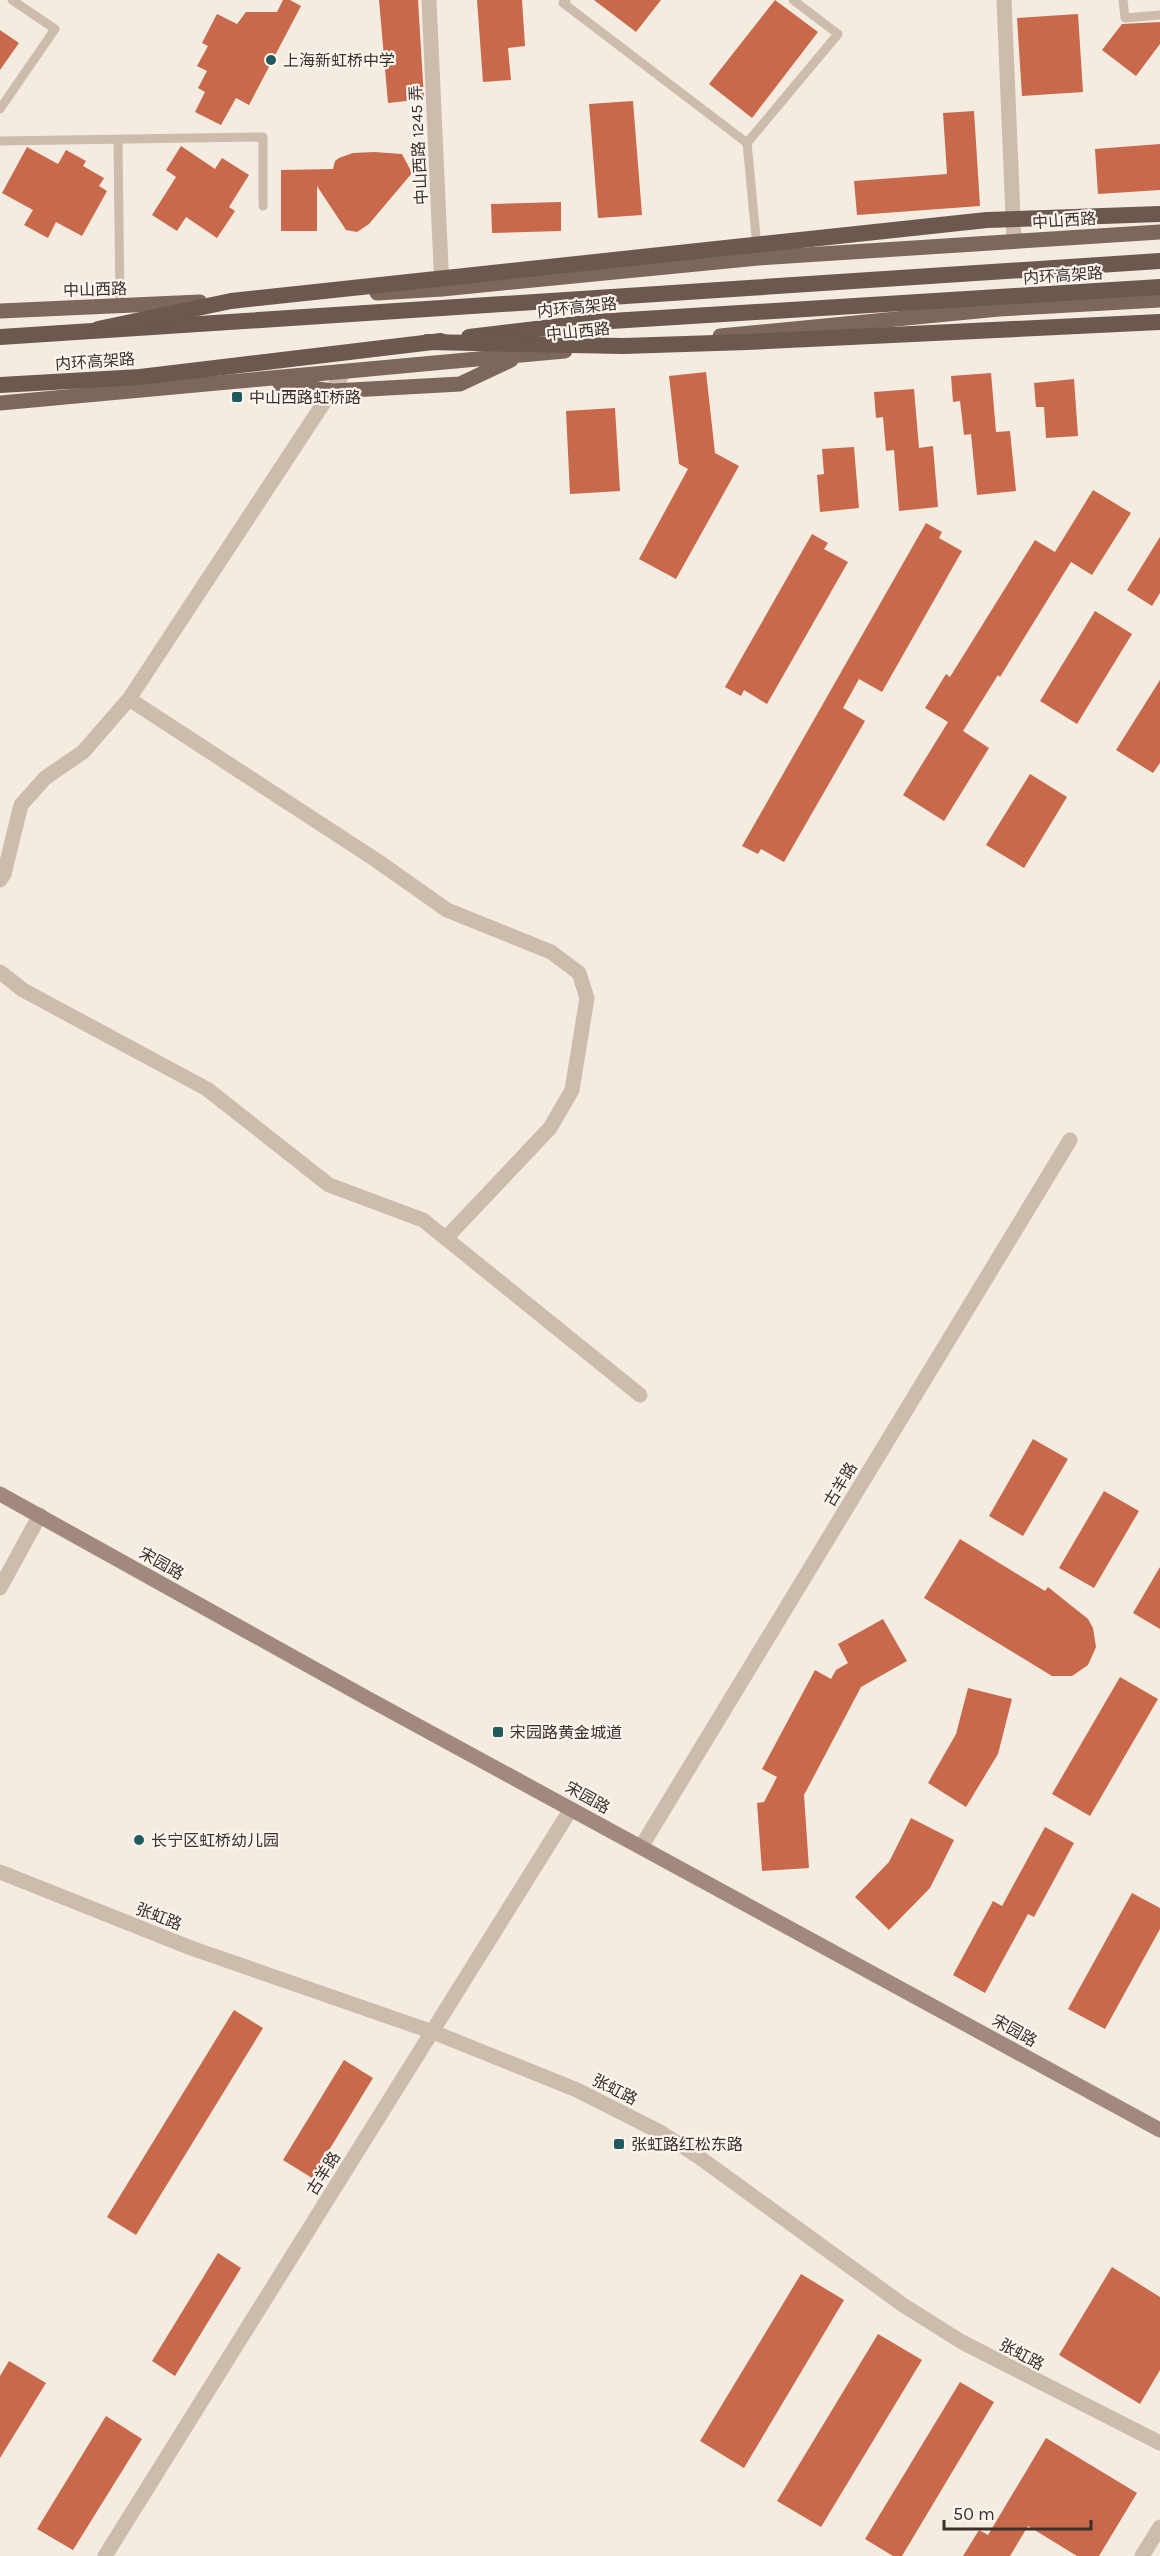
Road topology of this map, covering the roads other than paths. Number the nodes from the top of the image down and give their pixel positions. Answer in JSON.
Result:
{"nodes":[{"id":1,"x":12,"y":0,"type":"edge"},
{"id":2,"x":429,"y":0,"type":"edge"},
{"id":3,"x":566,"y":0,"type":"edge"},
{"id":4,"x":793,"y":0,"type":"edge"},
{"id":5,"x":1004,"y":0,"type":"edge"},
{"id":6,"x":1123,"y":0,"type":"edge"},
{"id":7,"x":1160,"y":15,"type":"edge"},
{"id":8,"x":0,"y":109,"type":"edge"},
{"id":9,"x":0,"y":141,"type":"edge"},
{"id":10,"x":118,"y":141,"type":"junction"},
{"id":11,"x":747,"y":143,"type":"junction"},
{"id":12,"x":263,"y":206,"type":"dead end"},
{"id":13,"x":1160,"y":214,"type":"edge"},
{"id":14,"x":1160,"y":231,"type":"edge"},
{"id":15,"x":1014,"y":241,"type":"junction"},
{"id":16,"x":758,"y":258,"type":"junction"},
{"id":17,"x":1160,"y":261,"type":"edge"},
{"id":18,"x":1160,"y":287,"type":"edge"},
{"id":19,"x":442,"y":289,"type":"junction"},
{"id":20,"x":1160,"y":300,"type":"edge"},
{"id":21,"x":120,"y":306,"type":"junction"},
{"id":22,"x":0,"y":311,"type":"edge"},
{"id":23,"x":1160,"y":322,"type":"edge"},
{"id":24,"x":98,"y":329,"type":"junction"},
{"id":25,"x":0,"y":337,"type":"edge"},
{"id":26,"x":427,"y":342,"type":"junction"},
{"id":27,"x":523,"y":355,"type":"junction"},
{"id":28,"x":344,"y":372,"type":"junction"},
{"id":29,"x":250,"y":380,"type":"junction"},
{"id":30,"x":0,"y":385,"type":"edge"},
{"id":31,"x":333,"y":391,"type":"junction"},
{"id":32,"x":0,"y":403,"type":"edge"},
{"id":33,"x":129,"y":699,"type":"junction"},
{"id":34,"x":0,"y":880,"type":"edge"},
{"id":35,"x":0,"y":972,"type":"edge"},
{"id":36,"x":1070,"y":1140,"type":"dead end"},
{"id":37,"x":446,"y":1238,"type":"junction"},
{"id":38,"x":640,"y":1395,"type":"dead end"},
{"id":39,"x":0,"y":1494,"type":"edge"},
{"id":40,"x":40,"y":1515,"type":"junction"},
{"id":41,"x":0,"y":1588,"type":"edge"},
{"id":42,"x":571,"y":1809,"type":"junction"},
{"id":43,"x":641,"y":1847,"type":"junction"},
{"id":44,"x":0,"y":1872,"type":"edge"},
{"id":45,"x":433,"y":2032,"type":"junction"},
{"id":46,"x":1160,"y":2130,"type":"edge"},
{"id":47,"x":1160,"y":2443,"type":"edge"},
{"id":48,"x":1160,"y":2527,"type":"edge"},
{"id":49,"x":105,"y":2556,"type":"edge"},
{"id":50,"x":1142,"y":2556,"type":"edge"}],
"edges":[{"from":1,"to":8,"type":"lane"},
{"from":2,"to":19,"type":"street","name":"中山西路 1245 弄"},
{"from":3,"to":11,"type":"lane"},
{"from":4,"to":11,"type":"lane"},
{"from":5,"to":15,"type":"street"},
{"from":6,"to":7,"type":"lane"},
{"from":9,"to":10,"type":"lane"},
{"from":10,"to":12,"type":"lane"},
{"from":10,"to":21,"type":"lane"},
{"from":11,"to":16,"type":"lane"},
{"from":13,"to":24,"type":"highway","bridge":true},
{"from":14,"to":15,"type":"main road","name":"中山西路"},
{"from":15,"to":16,"type":"main road","name":"中山西路"},
{"from":16,"to":19,"type":"main road","name":"中山西路"},
{"from":17,"to":24,"type":"highway","name":"内环高架路","bridge":true},
{"from":18,"to":26,"type":"highway","name":"内环高架路","bridge":true},
{"from":19,"to":21,"type":"main road","name":"中山西路"},
{"from":20,"to":27,"type":"main road","name":"中山西路"},
{"from":21,"to":22,"type":"main road","name":"中山西路"},
{"from":23,"to":26,"type":"highway","bridge":true},
{"from":24,"to":25,"type":"highway","name":"内环高架路"},
{"from":26,"to":30,"type":"highway","name":"内环高架路"},
{"from":27,"to":28,"type":"main road","name":"中山西路"},
{"from":27,"to":31,"type":"main road"},
{"from":28,"to":29,"type":"main road","name":"中山西路"},
{"from":28,"to":31,"type":"street"},
{"from":29,"to":31,"type":"main road"},
{"from":29,"to":32,"type":"main road","name":"中山西路"},
{"from":31,"to":33,"type":"street"},
{"from":33,"to":34,"type":"street"},
{"from":33,"to":37,"type":"street"},
{"from":35,"to":37,"type":"street"},
{"from":36,"to":43,"type":"street","name":"古羊路"},
{"from":37,"to":38,"type":"street"},
{"from":39,"to":40,"type":"main road","name":"宋园路"},
{"from":40,"to":41,"type":"street"},
{"from":40,"to":42,"type":"main road","name":"宋园路"},
{"from":42,"to":43,"type":"main road","name":"宋园路"},
{"from":42,"to":45,"type":"street","name":"古羊路"},
{"from":43,"to":46,"type":"main road","name":"宋园路"},
{"from":44,"to":45,"type":"street","name":"张虹路"},
{"from":45,"to":47,"type":"street","name":"张虹路"},
{"from":45,"to":49,"type":"street","name":"古羊路"},
{"from":48,"to":50,"type":"street"}]}
